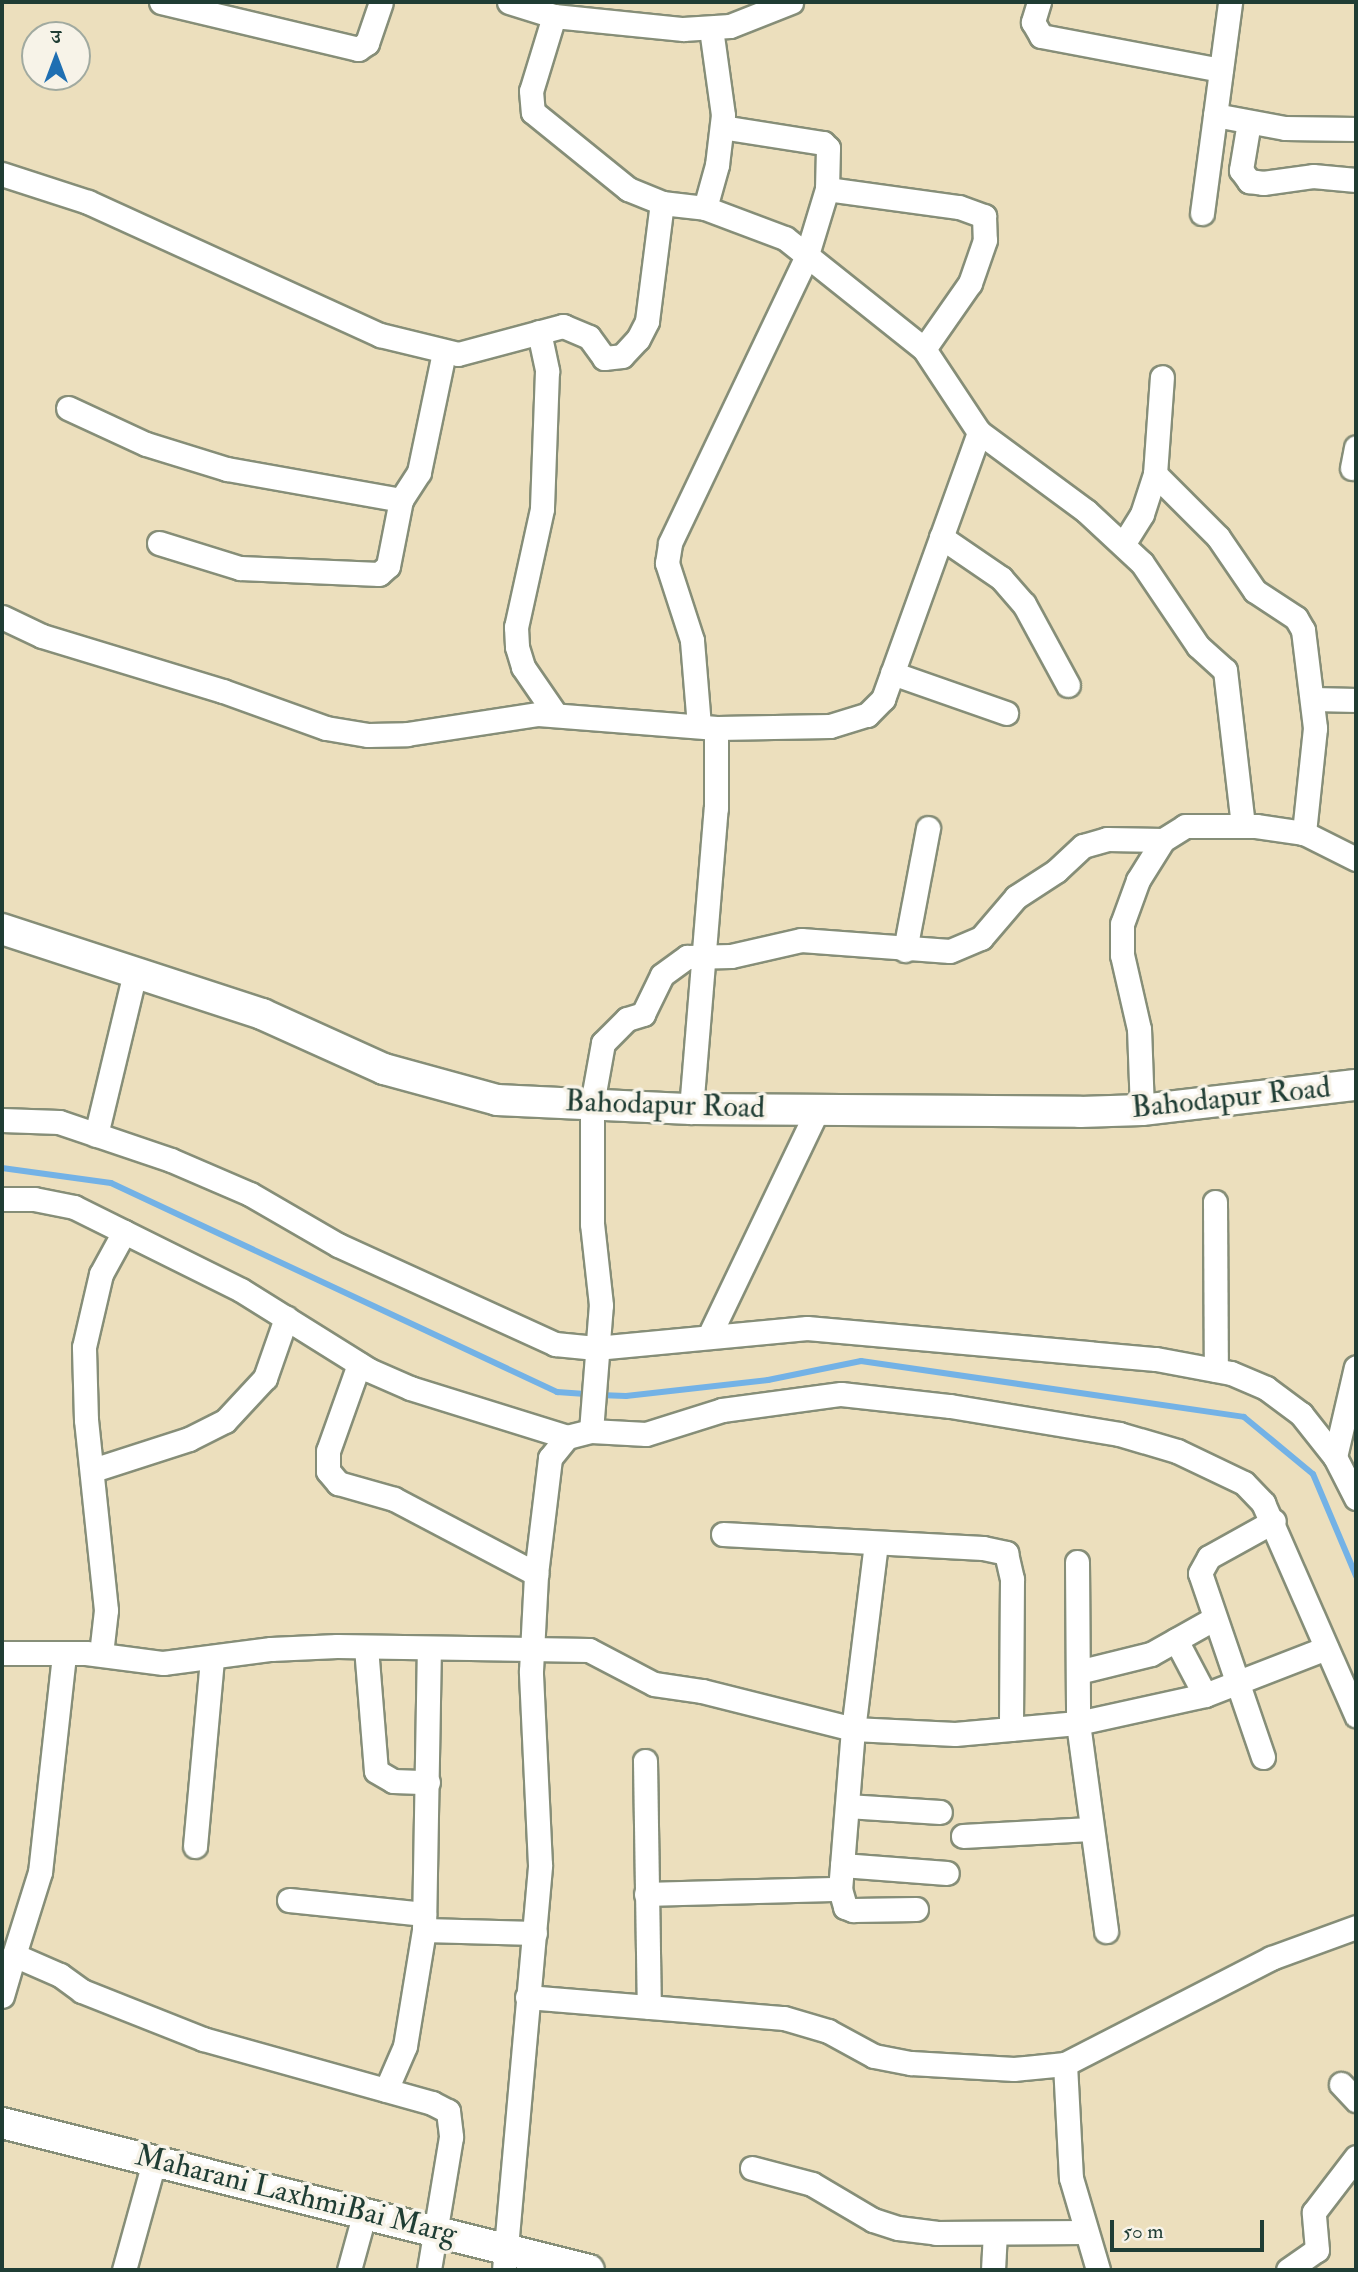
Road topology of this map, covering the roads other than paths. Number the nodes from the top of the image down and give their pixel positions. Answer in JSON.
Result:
{"nodes":[{"id":1,"x":161,"y":2,"type":"edge"},
{"id":2,"x":381,"y":2,"type":"edge"},
{"id":3,"x":509,"y":2,"type":"edge"},
{"id":4,"x":791,"y":2,"type":"edge"},
{"id":5,"x":1039,"y":2,"type":"edge"},
{"id":6,"x":1230,"y":2,"type":"edge"},
{"id":7,"x":201,"y":7,"type":"edge"},
{"id":8,"x":747,"y":11,"type":"edge"},
{"id":9,"x":554,"y":16,"type":"junction"},
{"id":10,"x":711,"y":29,"type":"junction"},
{"id":11,"x":1221,"y":70,"type":"junction"},
{"id":12,"x":1215,"y":115,"type":"junction"},
{"id":13,"x":1250,"y":122,"type":"junction"},
{"id":14,"x":722,"y":127,"type":"junction"},
{"id":15,"x":1356,"y":130,"type":"edge"},
{"id":16,"x":2,"y":174,"type":"edge"},
{"id":17,"x":1356,"y":180,"type":"edge"},
{"id":18,"x":827,"y":189,"type":"junction"},
{"id":19,"x":662,"y":203,"type":"junction"},
{"id":20,"x":705,"y":208,"type":"junction"},
{"id":21,"x":1202,"y":213,"type":"dead end"},
{"id":22,"x":806,"y":258,"type":"junction"},
{"id":23,"x":539,"y":332,"type":"junction"},
{"id":24,"x":924,"y":349,"type":"junction"},
{"id":25,"x":444,"y":352,"type":"junction"},
{"id":26,"x":1162,"y":377,"type":"dead end"},
{"id":27,"x":68,"y":408,"type":"dead end"},
{"id":28,"x":979,"y":432,"type":"junction"},
{"id":29,"x":1154,"y":474,"type":"junction"},
{"id":30,"x":401,"y":499,"type":"junction"},
{"id":31,"x":941,"y":537,"type":"junction"},
{"id":32,"x":159,"y":543,"type":"dead end"},
{"id":33,"x":1124,"y":543,"type":"junction"},
{"id":34,"x":2,"y":617,"type":"edge"},
{"id":35,"x":892,"y":673,"type":"junction"},
{"id":36,"x":1069,"y":685,"type":"dead end"},
{"id":37,"x":1314,"y":699,"type":"junction"},
{"id":38,"x":1356,"y":701,"type":"edge"},
{"id":39,"x":1006,"y":713,"type":"dead end"},
{"id":40,"x":556,"y":715,"type":"junction"},
{"id":41,"x":708,"y":727,"type":"junction"},
{"id":42,"x":1243,"y":825,"type":"junction"},
{"id":43,"x":928,"y":828,"type":"dead end"},
{"id":44,"x":1304,"y":833,"type":"junction"},
{"id":45,"x":1163,"y":840,"type":"junction"},
{"id":46,"x":1356,"y":859,"type":"edge"},
{"id":47,"x":2,"y":929,"type":"edge"},
{"id":48,"x":905,"y":950,"type":"junction"},
{"id":49,"x":703,"y":960,"type":"junction"},
{"id":50,"x":135,"y":972,"type":"junction"},
{"id":51,"x":1356,"y":1085,"type":"edge"},
{"id":52,"x":592,"y":1104,"type":"junction"},
{"id":53,"x":691,"y":1109,"type":"junction"},
{"id":54,"x":818,"y":1109,"type":"junction"},
{"id":55,"x":1142,"y":1110,"type":"junction"},
{"id":56,"x":2,"y":1120,"type":"edge"},
{"id":57,"x":96,"y":1135,"type":"junction"},
{"id":58,"x":2,"y":1199,"type":"edge"},
{"id":59,"x":1215,"y":1202,"type":"dead end"},
{"id":60,"x":124,"y":1232,"type":"junction"},
{"id":61,"x":286,"y":1318,"type":"junction"},
{"id":62,"x":710,"y":1334,"type":"junction"},
{"id":63,"x":596,"y":1358,"type":"junction"},
{"id":64,"x":359,"y":1364,"type":"junction"},
{"id":65,"x":1356,"y":1367,"type":"edge"},
{"id":66,"x":1216,"y":1370,"type":"junction"},
{"id":67,"x":592,"y":1423,"type":"junction"},
{"id":68,"x":567,"y":1437,"type":"junction"},
{"id":69,"x":1335,"y":1457,"type":"junction"},
{"id":70,"x":93,"y":1470,"type":"junction"},
{"id":71,"x":1356,"y":1498,"type":"edge"},
{"id":72,"x":1274,"y":1521,"type":"junction"},
{"id":73,"x":723,"y":1534,"type":"dead end"},
{"id":74,"x":876,"y":1543,"type":"junction"},
{"id":75,"x":1077,"y":1562,"type":"dead end"},
{"id":76,"x":536,"y":1574,"type":"junction"},
{"id":77,"x":1215,"y":1618,"type":"junction"},
{"id":78,"x":1176,"y":1640,"type":"junction"},
{"id":79,"x":366,"y":1647,"type":"junction"},
{"id":80,"x":532,"y":1648,"type":"junction"},
{"id":81,"x":1326,"y":1648,"type":"junction"},
{"id":82,"x":429,"y":1649,"type":"junction"},
{"id":83,"x":2,"y":1653,"type":"edge"},
{"id":84,"x":101,"y":1654,"type":"junction"},
{"id":85,"x":64,"y":1655,"type":"junction"},
{"id":86,"x":212,"y":1660,"type":"junction"},
{"id":87,"x":1078,"y":1672,"type":"junction"},
{"id":88,"x":1239,"y":1682,"type":"junction"},
{"id":89,"x":1205,"y":1695,"type":"junction"},
{"id":90,"x":1356,"y":1715,"type":"edge"},
{"id":91,"x":1078,"y":1723,"type":"junction"},
{"id":92,"x":853,"y":1729,"type":"junction"},
{"id":93,"x":1011,"y":1729,"type":"junction"},
{"id":94,"x":1263,"y":1757,"type":"dead end"},
{"id":95,"x":645,"y":1761,"type":"dead end"},
{"id":96,"x":428,"y":1782,"type":"junction"},
{"id":97,"x":847,"y":1806,"type":"junction"},
{"id":98,"x":940,"y":1812,"type":"dead end"},
{"id":99,"x":1090,"y":1829,"type":"junction"},
{"id":100,"x":963,"y":1836,"type":"dead end"},
{"id":101,"x":195,"y":1846,"type":"dead end"},
{"id":102,"x":842,"y":1865,"type":"junction"},
{"id":103,"x":947,"y":1873,"type":"dead end"},
{"id":104,"x":840,"y":1889,"type":"junction"},
{"id":105,"x":646,"y":1894,"type":"junction"},
{"id":106,"x":289,"y":1900,"type":"dead end"},
{"id":107,"x":916,"y":1909,"type":"dead end"},
{"id":108,"x":424,"y":1922,"type":"junction"},
{"id":109,"x":1356,"y":1927,"type":"edge"},
{"id":110,"x":1106,"y":1931,"type":"dead end"},
{"id":111,"x":535,"y":1933,"type":"junction"},
{"id":112,"x":15,"y":1955,"type":"junction"},
{"id":113,"x":2,"y":1996,"type":"edge"},
{"id":114,"x":527,"y":1997,"type":"junction"},
{"id":115,"x":649,"y":2007,"type":"junction"},
{"id":116,"x":1065,"y":2064,"type":"junction"},
{"id":117,"x":386,"y":2090,"type":"junction"},
{"id":118,"x":2,"y":2123,"type":"edge"},
{"id":119,"x":1356,"y":2157,"type":"edge"},
{"id":120,"x":155,"y":2158,"type":"junction"},
{"id":121,"x":752,"y":2168,"type":"dead end"},
{"id":122,"x":365,"y":2212,"type":"junction"},
{"id":123,"x":439,"y":2231,"type":"junction"},
{"id":124,"x":1084,"y":2232,"type":"junction"},
{"id":125,"x":995,"y":2233,"type":"junction"},
{"id":126,"x":505,"y":2259,"type":"edge"},
{"id":127,"x":124,"y":2270,"type":"edge"},
{"id":128,"x":349,"y":2270,"type":"edge"},
{"id":129,"x":429,"y":2270,"type":"edge"},
{"id":130,"x":589,"y":2270,"type":"edge"},
{"id":131,"x":992,"y":2270,"type":"edge"},
{"id":132,"x":1098,"y":2270,"type":"edge"},
{"id":133,"x":1288,"y":2270,"type":"edge"}],
"edges":[{"from":1,"to":7,"type":"street"},
{"from":2,"to":7,"type":"street"},
{"from":3,"to":9,"type":"street"},
{"from":4,"to":8,"type":"street"},
{"from":5,"to":11,"type":"street"},
{"from":6,"to":11,"type":"street"},
{"from":8,"to":10,"type":"street"},
{"from":9,"to":10,"type":"street"},
{"from":9,"to":19,"type":"street"},
{"from":10,"to":14,"type":"street"},
{"from":11,"to":12,"type":"street"},
{"from":12,"to":13,"type":"street"},
{"from":12,"to":21,"type":"street"},
{"from":13,"to":15,"type":"street"},
{"from":13,"to":17,"type":"street"},
{"from":14,"to":18,"type":"street"},
{"from":14,"to":20,"type":"street"},
{"from":16,"to":25,"type":"street"},
{"from":18,"to":22,"type":"street"},
{"from":18,"to":24,"type":"street"},
{"from":19,"to":20,"type":"street"},
{"from":19,"to":23,"type":"street"},
{"from":20,"to":22,"type":"street"},
{"from":22,"to":24,"type":"street"},
{"from":22,"to":41,"type":"street"},
{"from":23,"to":25,"type":"street"},
{"from":23,"to":40,"type":"street"},
{"from":24,"to":28,"type":"street"},
{"from":25,"to":30,"type":"street"},
{"from":26,"to":29,"type":"street"},
{"from":27,"to":30,"type":"street"},
{"from":28,"to":31,"type":"street"},
{"from":28,"to":33,"type":"street"},
{"from":29,"to":33,"type":"street"},
{"from":29,"to":37,"type":"street"},
{"from":30,"to":32,"type":"street"},
{"from":31,"to":35,"type":"street"},
{"from":31,"to":36,"type":"street"},
{"from":33,"to":42,"type":"street"},
{"from":34,"to":40,"type":"street"},
{"from":35,"to":39,"type":"street"},
{"from":35,"to":41,"type":"street"},
{"from":37,"to":38,"type":"street"},
{"from":37,"to":44,"type":"street"},
{"from":40,"to":41,"type":"street"},
{"from":41,"to":49,"type":"street"},
{"from":42,"to":44,"type":"street"},
{"from":42,"to":45,"type":"street"},
{"from":43,"to":48,"type":"street"},
{"from":44,"to":46,"type":"street"},
{"from":45,"to":48,"type":"street"},
{"from":45,"to":55,"type":"street"},
{"from":47,"to":50,"type":"main road","name":"Bahodapur Road"},
{"from":48,"to":49,"type":"street"},
{"from":49,"to":52,"type":"street"},
{"from":49,"to":53,"type":"street"},
{"from":50,"to":52,"type":"main road","name":"Bahodapur Road"},
{"from":50,"to":57,"type":"street"},
{"from":51,"to":55,"type":"main road","name":"Bahodapur Road"},
{"from":52,"to":53,"type":"main road","name":"Bahodapur Road"},
{"from":52,"to":63,"type":"street"},
{"from":53,"to":54,"type":"main road","name":"Bahodapur Road"},
{"from":54,"to":55,"type":"main road","name":"Bahodapur Road"},
{"from":54,"to":62,"type":"street"},
{"from":56,"to":57,"type":"street"},
{"from":57,"to":63,"type":"street"},
{"from":58,"to":60,"type":"street"},
{"from":59,"to":66,"type":"street"},
{"from":60,"to":61,"type":"street"},
{"from":60,"to":70,"type":"street"},
{"from":61,"to":64,"type":"street"},
{"from":61,"to":70,"type":"street"},
{"from":62,"to":63,"type":"street"},
{"from":62,"to":66,"type":"street"},
{"from":63,"to":67,"type":"street"},
{"from":64,"to":68,"type":"street"},
{"from":64,"to":76,"type":"street"},
{"from":65,"to":69,"type":"street"},
{"from":66,"to":69,"type":"street"},
{"from":67,"to":68,"type":"street"},
{"from":67,"to":72,"type":"street"},
{"from":68,"to":76,"type":"street"},
{"from":69,"to":71,"type":"street"},
{"from":70,"to":84,"type":"street"},
{"from":72,"to":77,"type":"street"},
{"from":72,"to":81,"type":"street"},
{"from":73,"to":74,"type":"street"},
{"from":74,"to":92,"type":"street"},
{"from":74,"to":93,"type":"street"},
{"from":75,"to":87,"type":"street"},
{"from":76,"to":80,"type":"street"},
{"from":77,"to":78,"type":"street"},
{"from":77,"to":88,"type":"street"},
{"from":78,"to":87,"type":"street"},
{"from":78,"to":89,"type":"street"},
{"from":79,"to":82,"type":"street"},
{"from":79,"to":86,"type":"street"},
{"from":79,"to":96,"type":"street"},
{"from":80,"to":82,"type":"street"},
{"from":80,"to":92,"type":"street"},
{"from":80,"to":111,"type":"street"},
{"from":81,"to":88,"type":"street"},
{"from":81,"to":90,"type":"street"},
{"from":82,"to":96,"type":"street"},
{"from":83,"to":85,"type":"street"},
{"from":84,"to":85,"type":"street"},
{"from":84,"to":86,"type":"street"},
{"from":85,"to":112,"type":"street"},
{"from":86,"to":101,"type":"street"},
{"from":87,"to":91,"type":"street"},
{"from":88,"to":89,"type":"street"},
{"from":88,"to":94,"type":"street"},
{"from":89,"to":91,"type":"street"},
{"from":91,"to":93,"type":"street"},
{"from":91,"to":99,"type":"street"},
{"from":92,"to":93,"type":"street"},
{"from":92,"to":97,"type":"street"},
{"from":95,"to":105,"type":"street"},
{"from":96,"to":108,"type":"street"},
{"from":97,"to":98,"type":"street"},
{"from":97,"to":102,"type":"street"},
{"from":99,"to":100,"type":"street"},
{"from":99,"to":110,"type":"street"},
{"from":102,"to":103,"type":"street"},
{"from":102,"to":104,"type":"street"},
{"from":104,"to":105,"type":"street"},
{"from":104,"to":107,"type":"street"},
{"from":105,"to":115,"type":"street"},
{"from":106,"to":108,"type":"street"},
{"from":108,"to":111,"type":"street"},
{"from":108,"to":117,"type":"street"},
{"from":109,"to":116,"type":"street"},
{"from":111,"to":114,"type":"street"},
{"from":112,"to":113,"type":"street"},
{"from":112,"to":117,"type":"street"},
{"from":114,"to":115,"type":"street"},
{"from":114,"to":126,"type":"street"},
{"from":115,"to":116,"type":"street"},
{"from":116,"to":124,"type":"street"},
{"from":117,"to":123,"type":"street"},
{"from":118,"to":120,"type":"main road","name":"Maharani LaxhmiBai Marg"},
{"from":119,"to":133,"type":"street"},
{"from":120,"to":122,"type":"main road","name":"Maharani LaxhmiBai Marg"},
{"from":120,"to":127,"type":"street"},
{"from":121,"to":125,"type":"street"},
{"from":122,"to":123,"type":"main road","name":"Maharani LaxhmiBai Marg"},
{"from":122,"to":128,"type":"street"},
{"from":123,"to":126,"type":"main road","name":"Maharani LaxhmiBai Marg"},
{"from":123,"to":129,"type":"street"},
{"from":124,"to":125,"type":"street"},
{"from":124,"to":132,"type":"street"},
{"from":125,"to":131,"type":"street"},
{"from":126,"to":130,"type":"main road","name":"Maharani LaxhmiBai Marg"}]}
